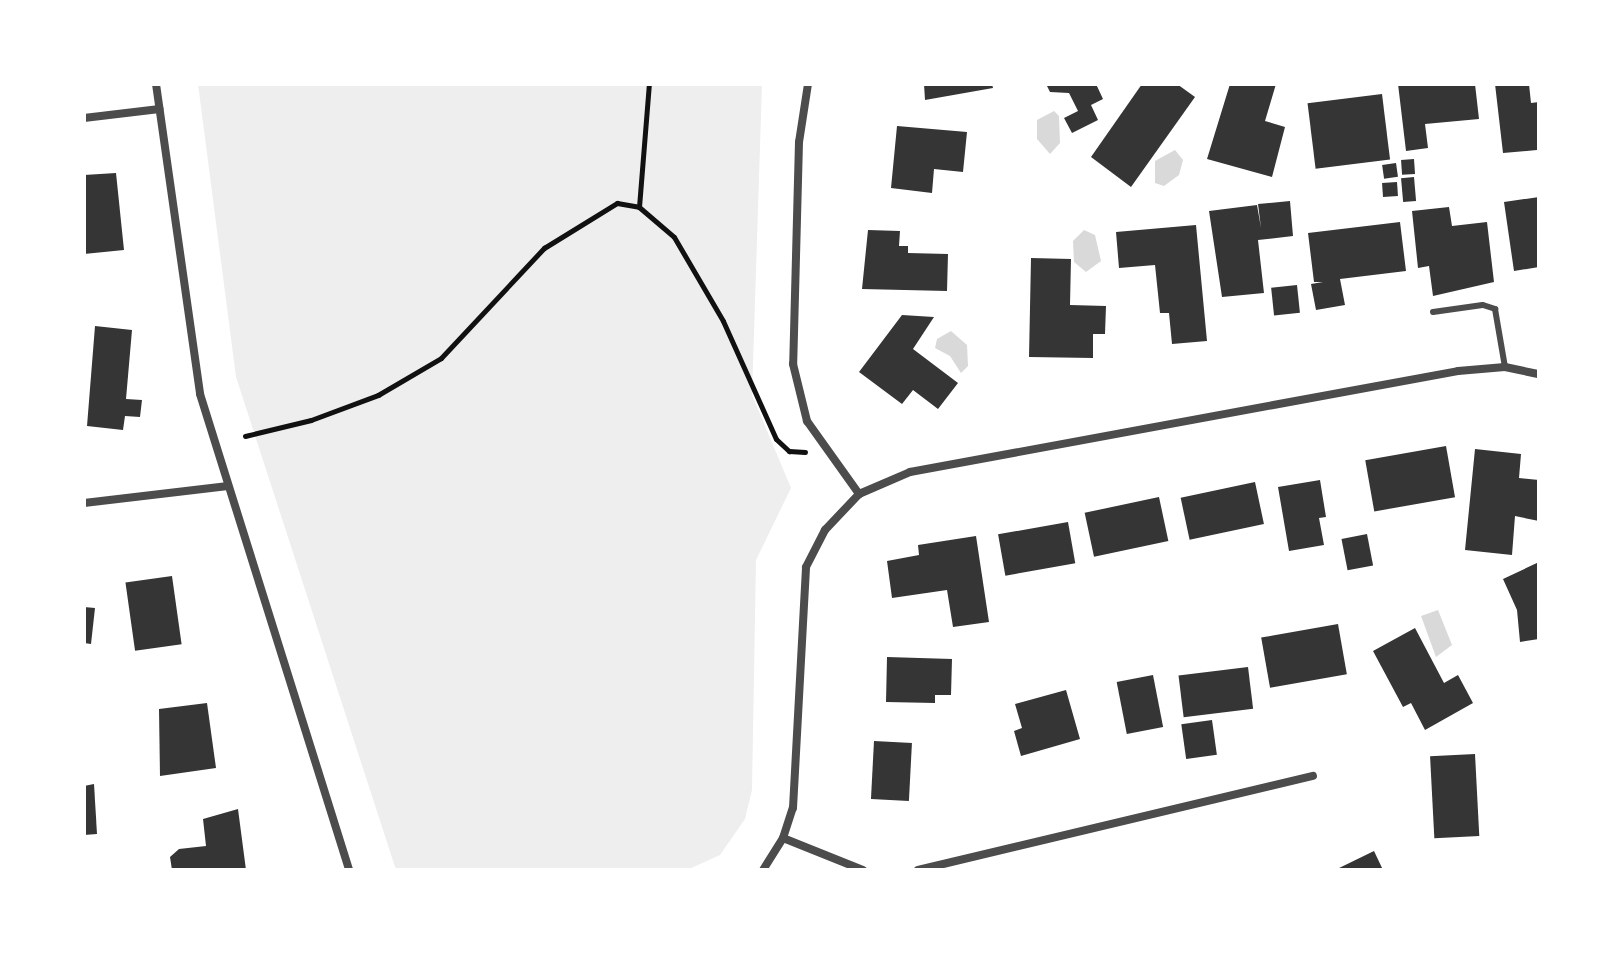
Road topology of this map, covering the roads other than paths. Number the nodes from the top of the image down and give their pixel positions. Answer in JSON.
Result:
{"nodes":[{"id":1,"x":156,"y":84,"type":"edge"},
{"id":2,"x":808,"y":84,"type":"edge"},
{"id":3,"x":159,"y":109,"type":"junction"},
{"id":4,"x":84,"y":118,"type":"edge"},
{"id":5,"x":1433,"y":312,"type":"dead end"},
{"id":6,"x":1505,"y":367,"type":"junction"},
{"id":7,"x":1539,"y":374,"type":"edge"},
{"id":8,"x":228,"y":486,"type":"junction"},
{"id":9,"x":859,"y":494,"type":"junction"},
{"id":10,"x":84,"y":503,"type":"edge"},
{"id":11,"x":1313,"y":776,"type":"dead end"},
{"id":12,"x":783,"y":838,"type":"junction"},
{"id":13,"x":349,"y":870,"type":"edge"},
{"id":14,"x":763,"y":870,"type":"edge"},
{"id":15,"x":863,"y":870,"type":"edge"},
{"id":16,"x":918,"y":870,"type":"edge"}],
"edges":[{"from":1,"to":3,"type":"street"},
{"from":2,"to":9,"type":"street"},
{"from":3,"to":4,"type":"street"},
{"from":3,"to":8,"type":"street"},
{"from":5,"to":6,"type":"lane"},
{"from":6,"to":7,"type":"street"},
{"from":6,"to":9,"type":"street"},
{"from":8,"to":10,"type":"street"},
{"from":8,"to":13,"type":"street"},
{"from":9,"to":12,"type":"street"},
{"from":11,"to":16,"type":"street"},
{"from":12,"to":14,"type":"street"},
{"from":12,"to":15,"type":"street"}]}
